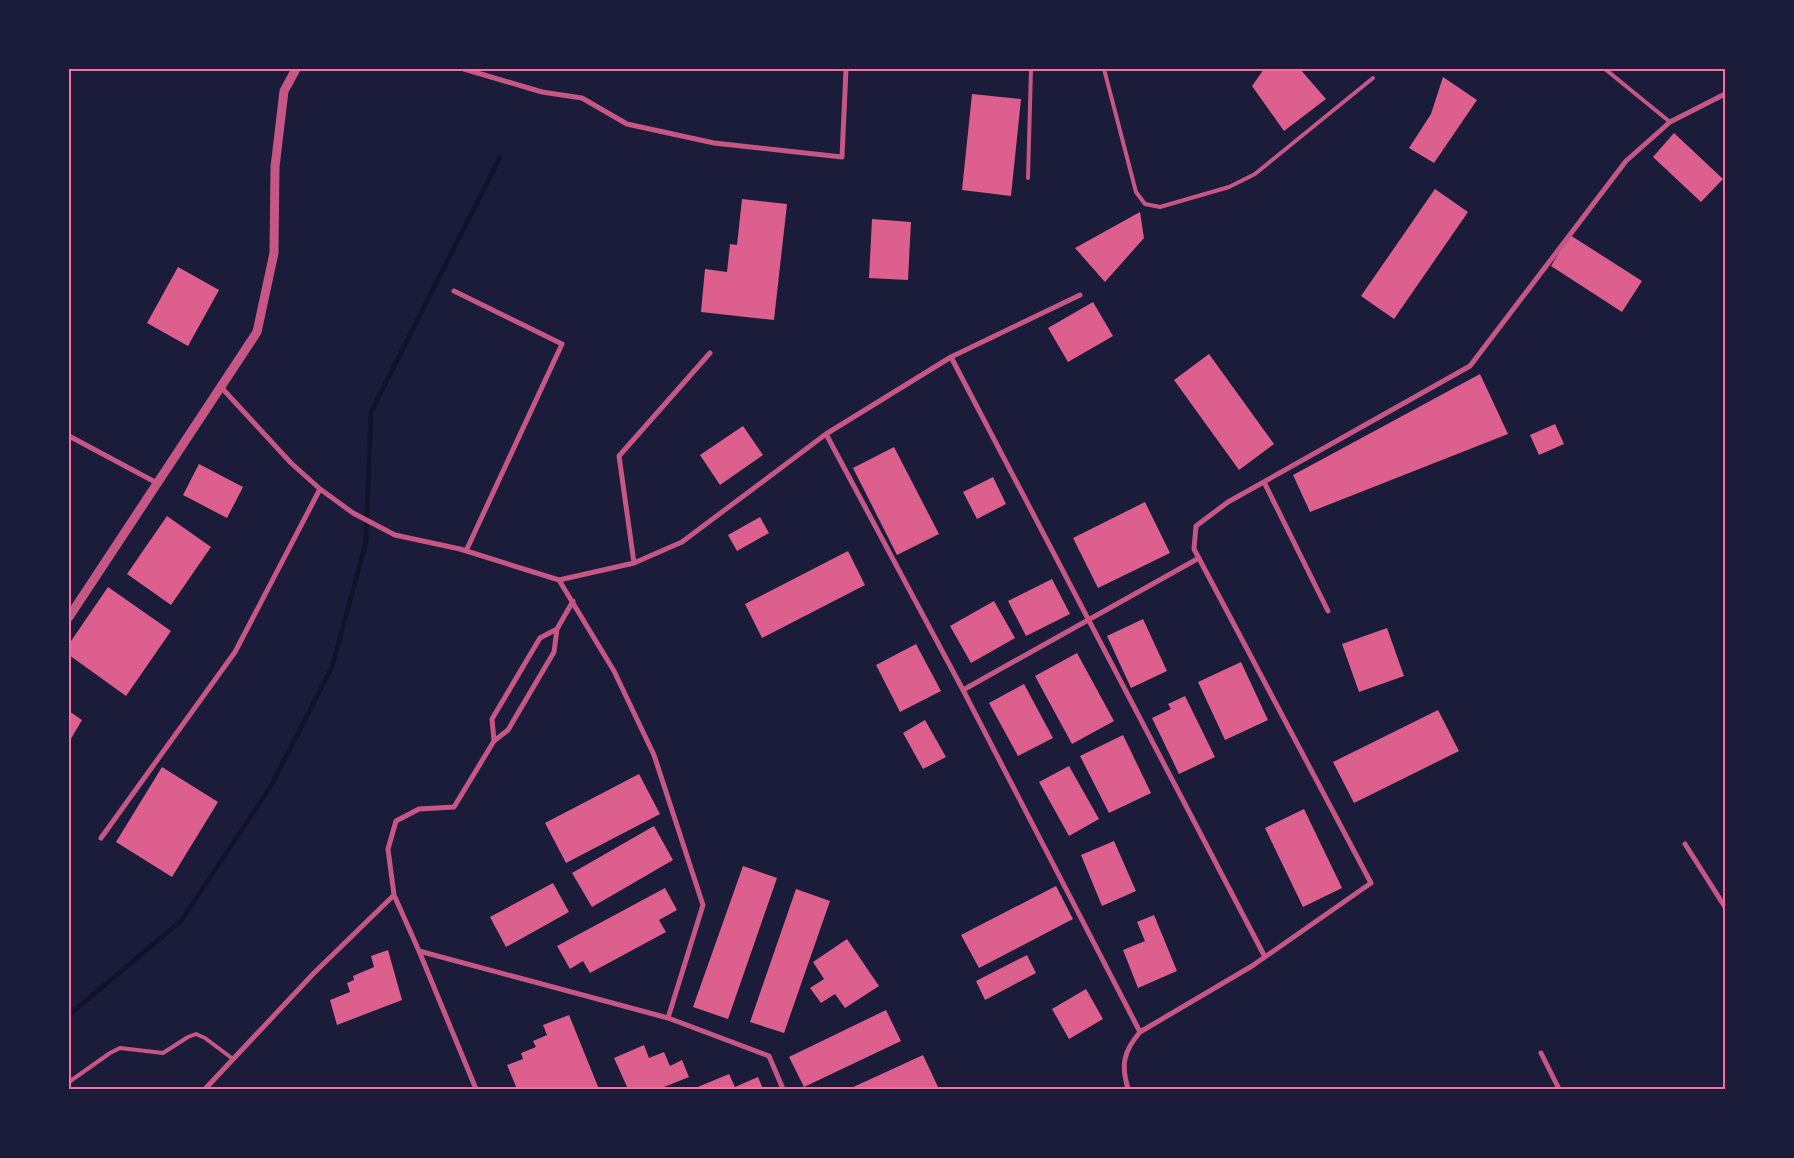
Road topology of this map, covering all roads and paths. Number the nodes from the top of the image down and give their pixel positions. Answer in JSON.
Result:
{"nodes":[{"id":1,"x":296,"y":69,"type":"edge"},
{"id":2,"x":464,"y":69,"type":"edge"},
{"id":3,"x":846,"y":69,"type":"edge"},
{"id":4,"x":1031,"y":69,"type":"edge"},
{"id":5,"x":1104,"y":69,"type":"edge"},
{"id":6,"x":1605,"y":69,"type":"edge"},
{"id":7,"x":1373,"y":78,"type":"dead end"},
{"id":8,"x":1725,"y":94,"type":"edge"},
{"id":9,"x":1670,"y":122,"type":"junction"},
{"id":10,"x":1028,"y":178,"type":"dead end"},
{"id":11,"x":454,"y":291,"type":"dead end"},
{"id":12,"x":1080,"y":295,"type":"dead end"},
{"id":13,"x":710,"y":353,"type":"dead end"},
{"id":14,"x":951,"y":357,"type":"junction"},
{"id":15,"x":220,"y":386,"type":"junction"},
{"id":16,"x":826,"y":434,"type":"junction"},
{"id":17,"x":69,"y":436,"type":"edge"},
{"id":18,"x":1264,"y":482,"type":"junction"},
{"id":19,"x":157,"y":483,"type":"junction"},
{"id":20,"x":320,"y":490,"type":"junction"},
{"id":21,"x":466,"y":551,"type":"junction"},
{"id":22,"x":1199,"y":558,"type":"junction"},
{"id":23,"x":634,"y":562,"type":"junction"},
{"id":24,"x":559,"y":580,"type":"junction"},
{"id":25,"x":572,"y":601,"type":"junction"},
{"id":26,"x":1328,"y":611,"type":"dead end"},
{"id":27,"x":69,"y":618,"type":"edge"},
{"id":28,"x":1090,"y":619,"type":"junction"},
{"id":29,"x":557,"y":629,"type":"junction"},
{"id":30,"x":963,"y":690,"type":"junction"},
{"id":31,"x":494,"y":741,"type":"junction"},
{"id":32,"x":101,"y":838,"type":"dead end"},
{"id":33,"x":1685,"y":844,"type":"dead end"},
{"id":34,"x":394,"y":895,"type":"junction"},
{"id":35,"x":1725,"y":907,"type":"edge"},
{"id":36,"x":419,"y":951,"type":"junction"},
{"id":37,"x":1265,"y":957,"type":"junction"},
{"id":38,"x":668,"y":1018,"type":"junction"},
{"id":39,"x":1140,"y":1032,"type":"junction"},
{"id":40,"x":1540,"y":1053,"type":"dead end"},
{"id":41,"x":233,"y":1059,"type":"junction"},
{"id":42,"x":69,"y":1082,"type":"edge"},
{"id":43,"x":205,"y":1089,"type":"edge"},
{"id":44,"x":476,"y":1089,"type":"edge"},
{"id":45,"x":783,"y":1089,"type":"edge"},
{"id":46,"x":1128,"y":1089,"type":"edge"},
{"id":47,"x":1558,"y":1089,"type":"edge"}],
"edges":[{"from":1,"to":15,"type":"street"},
{"from":2,"to":3,"type":"street"},
{"from":4,"to":10,"type":"lane"},
{"from":5,"to":7,"type":"lane"},
{"from":6,"to":9,"type":"lane"},
{"from":8,"to":9,"type":"street"},
{"from":9,"to":18,"type":"street"},
{"from":11,"to":21,"type":"street"},
{"from":12,"to":14,"type":"street"},
{"from":13,"to":23,"type":"street"},
{"from":14,"to":16,"type":"street"},
{"from":14,"to":28,"type":"street"},
{"from":15,"to":19,"type":"street"},
{"from":15,"to":20,"type":"street"},
{"from":16,"to":23,"type":"street"},
{"from":16,"to":30,"type":"street"},
{"from":17,"to":19,"type":"street"},
{"from":18,"to":22,"type":"street"},
{"from":18,"to":26,"type":"street"},
{"from":19,"to":27,"type":"street"},
{"from":20,"to":21,"type":"street"},
{"from":20,"to":32,"type":"street"},
{"from":21,"to":24,"type":"street"},
{"from":22,"to":28,"type":"street"},
{"from":22,"to":37,"type":"street"},
{"from":23,"to":24,"type":"street"},
{"from":24,"to":25,"type":"street"},
{"from":25,"to":29,"type":"street"},
{"from":25,"to":38,"type":"street"},
{"from":28,"to":30,"type":"street"},
{"from":28,"to":37,"type":"street"},
{"from":29,"to":31,"type":"street"},
{"from":29,"to":31,"type":"street"},
{"from":30,"to":39,"type":"street"},
{"from":31,"to":34,"type":"street"},
{"from":33,"to":35,"type":"street"},
{"from":34,"to":36,"type":"street"},
{"from":34,"to":41,"type":"street"},
{"from":36,"to":38,"type":"street"},
{"from":36,"to":44,"type":"street"},
{"from":37,"to":39,"type":"street"},
{"from":38,"to":45,"type":"street"},
{"from":39,"to":46,"type":"street"},
{"from":40,"to":47,"type":"street"},
{"from":41,"to":42,"type":"lane"},
{"from":41,"to":43,"type":"street"}]}
